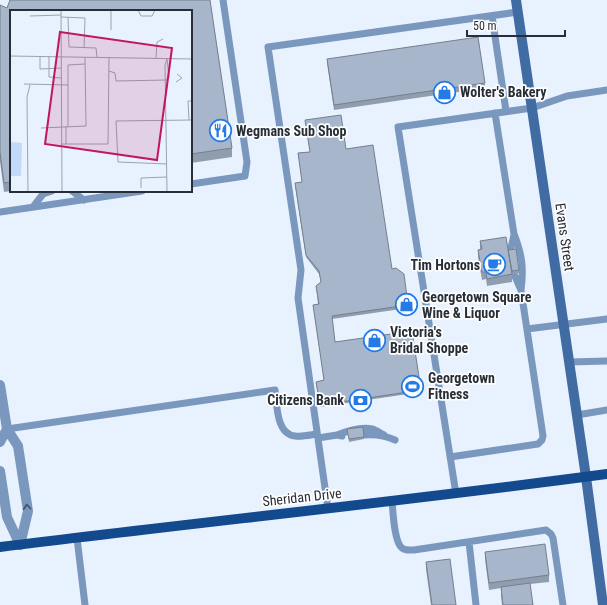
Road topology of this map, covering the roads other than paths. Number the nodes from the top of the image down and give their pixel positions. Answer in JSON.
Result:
{"nodes":[{"id":1,"x":223,"y":0,"type":"edge"},
{"id":2,"x":516,"y":0,"type":"edge"},
{"id":3,"x":518,"y":12,"type":"junction"},
{"id":4,"x":492,"y":16,"type":"junction"},
{"id":5,"x":607,"y":90,"type":"edge"},
{"id":6,"x":532,"y":108,"type":"junction"},
{"id":7,"x":506,"y":111,"type":"junction"},
{"id":8,"x":495,"y":113,"type":"junction"},
{"id":9,"x":192,"y":184,"type":"edge"},
{"id":10,"x":49,"y":192,"type":"edge"},
{"id":11,"x":73,"y":192,"type":"edge"},
{"id":12,"x":136,"y":192,"type":"edge"},
{"id":13,"x":84,"y":200,"type":"junction"},
{"id":14,"x":33,"y":207,"type":"junction"},
{"id":15,"x":0,"y":212,"type":"edge"},
{"id":16,"x":514,"y":234,"type":"junction"},
{"id":17,"x":510,"y":252,"type":"edge"},
{"id":18,"x":514,"y":274,"type":"edge"},
{"id":19,"x":521,"y":290,"type":"junction"},
{"id":20,"x":607,"y":319,"type":"edge"},
{"id":21,"x":564,"y":324,"type":"junction"},
{"id":22,"x":527,"y":329,"type":"junction"},
{"id":23,"x":607,"y":361,"type":"edge"},
{"id":24,"x":569,"y":362,"type":"junction"},
{"id":25,"x":0,"y":385,"type":"edge"},
{"id":26,"x":607,"y":410,"type":"edge"},
{"id":27,"x":577,"y":415,"type":"junction"},
{"id":28,"x":7,"y":429,"type":"junction"},
{"id":29,"x":337,"y":435,"type":"junction"},
{"id":30,"x":364,"y":435,"type":"edge"},
{"id":31,"x":384,"y":435,"type":"junction"},
{"id":32,"x":318,"y":436,"type":"junction"},
{"id":33,"x":348,"y":437,"type":"edge"},
{"id":34,"x":395,"y":440,"type":"dead end"},
{"id":35,"x":0,"y":442,"type":"edge"},
{"id":36,"x":450,"y":456,"type":"junction"},
{"id":37,"x":0,"y":471,"type":"edge"},
{"id":38,"x":607,"y":474,"type":"edge"},
{"id":39,"x":586,"y":477,"type":"junction"},
{"id":40,"x":456,"y":494,"type":"junction"},
{"id":41,"x":392,"y":501,"type":"junction"},
{"id":42,"x":328,"y":509,"type":"junction"},
{"id":43,"x":77,"y":538,"type":"junction"},
{"id":44,"x":469,"y":542,"type":"junction"},
{"id":45,"x":20,"y":545,"type":"junction"},
{"id":46,"x":0,"y":547,"type":"edge"},
{"id":47,"x":85,"y":605,"type":"edge"},
{"id":48,"x":476,"y":605,"type":"edge"},
{"id":49,"x":563,"y":605,"type":"edge"},
{"id":50,"x":603,"y":605,"type":"edge"}],
"edges":[{"from":1,"to":9,"type":"lane"},
{"from":2,"to":3,"type":"street","name":"Evans Street"},
{"from":3,"to":4,"type":"lane"},
{"from":3,"to":6,"type":"street","name":"Evans Street"},
{"from":4,"to":7,"type":"lane"},
{"from":4,"to":32,"type":"lane"},
{"from":5,"to":6,"type":"lane"},
{"from":6,"to":7,"type":"lane"},
{"from":6,"to":21,"type":"street","name":"Evans Street"},
{"from":7,"to":8,"type":"lane"},
{"from":8,"to":16,"type":"lane"},
{"from":8,"to":36,"type":"lane"},
{"from":10,"to":14,"type":"lane"},
{"from":11,"to":13,"type":"lane"},
{"from":12,"to":13,"type":"lane"},
{"from":13,"to":14,"type":"lane"},
{"from":14,"to":15,"type":"lane"},
{"from":16,"to":17,"type":"lane"},
{"from":16,"to":19,"type":"lane"},
{"from":18,"to":19,"type":"lane"},
{"from":19,"to":22,"type":"lane"},
{"from":20,"to":21,"type":"lane"},
{"from":21,"to":22,"type":"lane"},
{"from":21,"to":24,"type":"street","name":"Evans Street"},
{"from":22,"to":36,"type":"lane"},
{"from":23,"to":24,"type":"lane"},
{"from":24,"to":27,"type":"street","name":"Evans Street"},
{"from":25,"to":28,"type":"street"},
{"from":26,"to":27,"type":"lane"},
{"from":27,"to":39,"type":"street","name":"Evans Street"},
{"from":28,"to":32,"type":"lane"},
{"from":28,"to":35,"type":"street"},
{"from":45,"to":28,"type":"street","one_way":true},
{"from":29,"to":31,"type":"lane"},
{"from":29,"to":32,"type":"lane"},
{"from":29,"to":33,"type":"lane"},
{"from":30,"to":31,"type":"lane"},
{"from":31,"to":34,"type":"lane"},
{"from":32,"to":42,"type":"lane"},
{"from":36,"to":40,"type":"lane"},
{"from":37,"to":45,"type":"street"},
{"from":38,"to":39,"type":"main road","name":"Sheridan Drive"},
{"from":39,"to":40,"type":"main road","name":"Sheridan Drive"},
{"from":39,"to":50,"type":"street","name":"Evans Street"},
{"from":40,"to":41,"type":"main road","name":"Sheridan Drive"},
{"from":41,"to":42,"type":"main road","name":"Sheridan Drive"},
{"from":41,"to":44,"type":"lane"},
{"from":42,"to":43,"type":"main road","name":"Sheridan Drive"},
{"from":43,"to":45,"type":"main road","name":"Sheridan Drive"},
{"from":43,"to":47,"type":"lane"},
{"from":44,"to":48,"type":"lane"},
{"from":44,"to":49,"type":"lane"},
{"from":45,"to":46,"type":"main road","name":"Sheridan Drive"}]}
